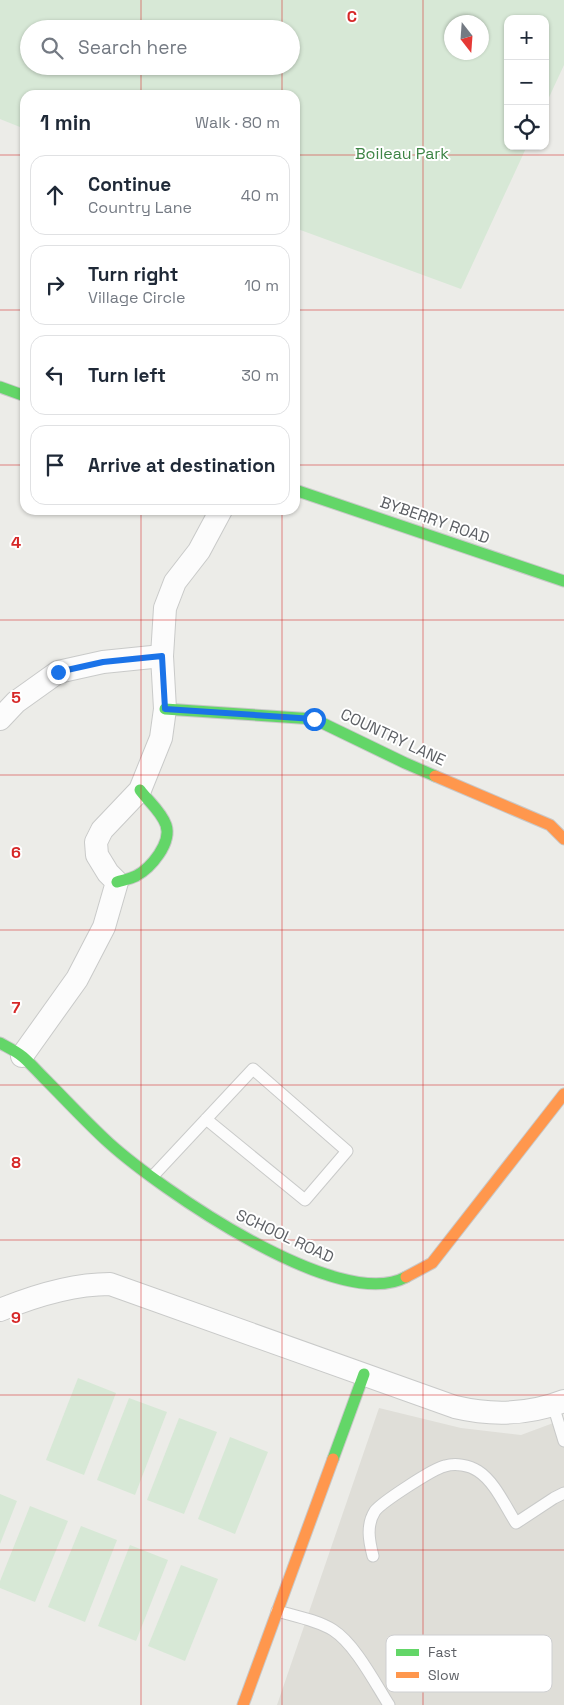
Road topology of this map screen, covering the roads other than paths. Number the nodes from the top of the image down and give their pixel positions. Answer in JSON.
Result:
{"nodes":[{"id":1,"x":0,"y":388,"type":"edge"},
{"id":2,"x":20,"y":394,"type":"edge"},
{"id":3,"x":300,"y":492,"type":"edge"},
{"id":4,"x":218,"y":515,"type":"edge"},
{"id":5,"x":564,"y":581,"type":"edge"},
{"id":6,"x":162,"y":656,"type":"junction"},
{"id":7,"x":165,"y":709,"type":"junction"},
{"id":8,"x":0,"y":719,"type":"edge"},
{"id":9,"x":140,"y":790,"type":"junction"},
{"id":10,"x":564,"y":839,"type":"edge"},
{"id":11,"x":117,"y":882,"type":"junction"},
{"id":12,"x":0,"y":1043,"type":"edge"},
{"id":13,"x":22,"y":1056,"type":"junction"},
{"id":14,"x":564,"y":1094,"type":"edge"},
{"id":15,"x":206,"y":1119,"type":"junction"},
{"id":16,"x":152,"y":1177,"type":"junction"},
{"id":17,"x":0,"y":1310,"type":"edge"},
{"id":18,"x":364,"y":1374,"type":"junction"},
{"id":19,"x":558,"y":1403,"type":"edge"},
{"id":20,"x":564,"y":1441,"type":"edge"},
{"id":21,"x":564,"y":1493,"type":"edge"},
{"id":22,"x":373,"y":1556,"type":"dead end"},
{"id":23,"x":278,"y":1611,"type":"junction"},
{"id":24,"x":243,"y":1705,"type":"edge"},
{"id":25,"x":389,"y":1705,"type":"edge"}],
"edges":[{"from":1,"to":2,"type":"street"},
{"from":3,"to":5,"type":"street","name":"BYBERRY ROAD"},
{"from":4,"to":6,"type":"street"},
{"from":6,"to":7,"type":"street"},
{"from":6,"to":8,"type":"street"},
{"from":7,"to":9,"type":"street"},
{"from":7,"to":10,"type":"street","name":"COUNTRY LANE"},
{"from":9,"to":11,"type":"street"},
{"from":9,"to":11,"type":"street"},
{"from":11,"to":13,"type":"street"},
{"from":12,"to":13,"type":"street","name":"SCHOOL ROAD"},
{"from":13,"to":16,"type":"street","name":"SCHOOL ROAD"},
{"from":14,"to":16,"type":"street","name":"SCHOOL ROAD"},
{"from":15,"to":15,"type":"lane"},
{"from":15,"to":16,"type":"lane"},
{"from":17,"to":18,"type":"street"},
{"from":18,"to":19,"type":"street"},
{"from":18,"to":23,"type":"street"},
{"from":19,"to":20,"type":"lane"},
{"from":21,"to":22,"type":"lane"},
{"from":23,"to":24,"type":"street"},
{"from":23,"to":25,"type":"lane"}]}
